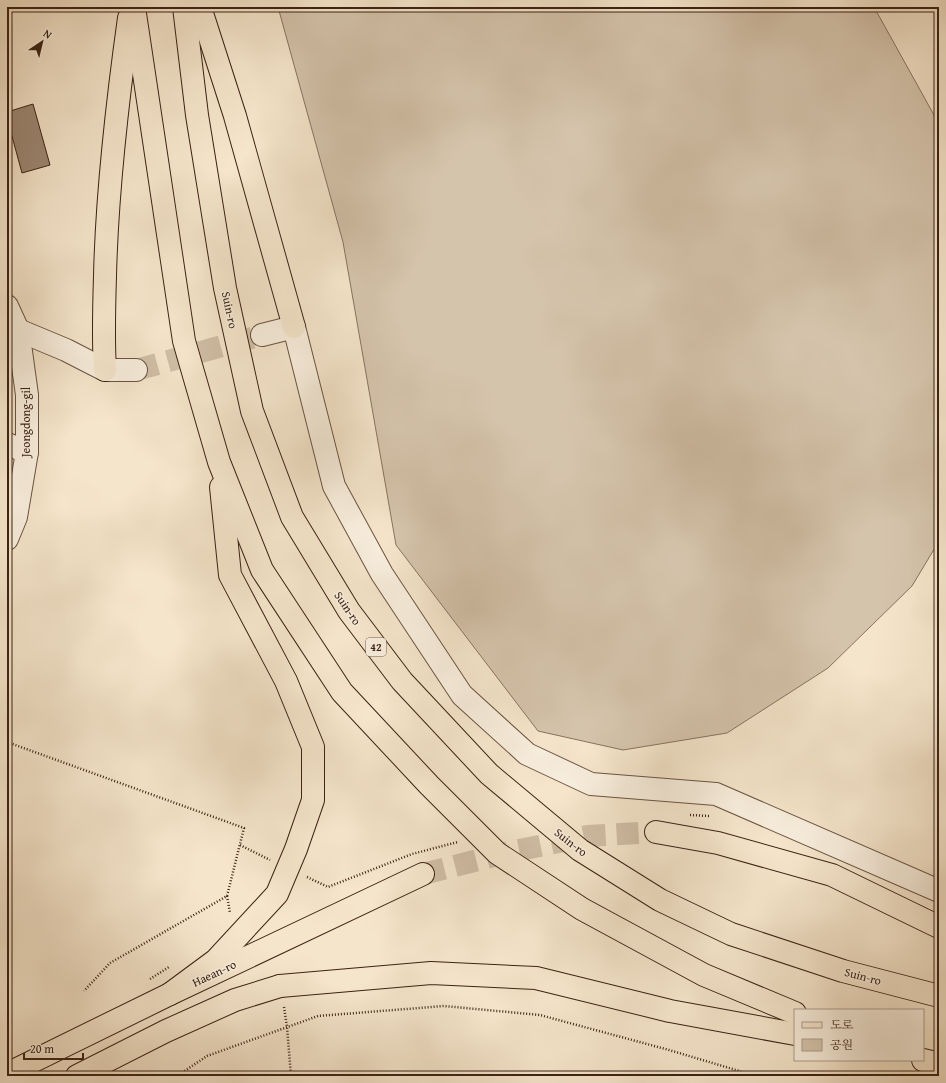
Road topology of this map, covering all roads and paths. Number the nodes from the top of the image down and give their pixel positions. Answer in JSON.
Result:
{"nodes":[{"id":1,"x":130,"y":7,"type":"edge"},
{"id":2,"x":134,"y":7,"type":"edge"},
{"id":3,"x":184,"y":7,"type":"edge"},
{"id":4,"x":200,"y":7,"type":"edge"},
{"id":5,"x":7,"y":306,"type":"edge"},
{"id":6,"x":294,"y":327,"type":"junction"},
{"id":7,"x":18,"y":330,"type":"junction"},
{"id":8,"x":262,"y":335,"type":"tunnel mouth"},
{"id":9,"x":106,"y":370,"type":"junction"},
{"id":10,"x":136,"y":370,"type":"tunnel mouth"},
{"id":11,"x":7,"y":444,"type":"edge"},
{"id":12,"x":27,"y":452,"type":"junction"},
{"id":13,"x":219,"y":462,"type":"junction"},
{"id":14,"x":7,"y":539,"type":"edge"},
{"id":15,"x":7,"y":742,"type":"edge"},
{"id":16,"x":656,"y":832,"type":"tunnel mouth"},
{"id":17,"x":465,"y":840,"type":"dead end"},
{"id":18,"x":240,"y":845,"type":"junction"},
{"id":19,"x":272,"y":860,"type":"dead end"},
{"id":20,"x":423,"y":874,"type":"tunnel mouth"},
{"id":21,"x":306,"y":877,"type":"dead end"},
{"id":22,"x":939,"y":891,"type":"edge"},
{"id":23,"x":227,"y":896,"type":"junction"},
{"id":24,"x":227,"y":919,"type":"dead end"},
{"id":25,"x":939,"y":926,"type":"edge"},
{"id":26,"x":171,"y":966,"type":"dead end"},
{"id":27,"x":145,"y":982,"type":"dead end"},
{"id":28,"x":84,"y":991,"type":"dead end"},
{"id":29,"x":170,"y":994,"type":"junction"},
{"id":30,"x":939,"y":996,"type":"edge"},
{"id":31,"x":794,"y":1013,"type":"edge"},
{"id":32,"x":287,"y":1027,"type":"junction"},
{"id":33,"x":794,"y":1034,"type":"edge"},
{"id":34,"x":924,"y":1060,"type":"edge"},
{"id":35,"x":939,"y":1064,"type":"edge"},
{"id":36,"x":7,"y":1074,"type":"edge"},
{"id":37,"x":77,"y":1076,"type":"edge"},
{"id":38,"x":176,"y":1076,"type":"edge"},
{"id":39,"x":291,"y":1076,"type":"edge"},
{"id":40,"x":756,"y":1076,"type":"edge"}],
"edges":[{"from":1,"to":9,"type":"main road"},
{"from":2,"to":13,"type":"main road"},
{"from":3,"to":30,"type":"main road","name":"Suin-ro","number":"42"},
{"from":4,"to":6,"type":"main road"},
{"from":5,"to":7,"type":"street","name":"Jeongdong-gil"},
{"from":6,"to":8,"type":"street"},
{"from":6,"to":22,"type":"street"},
{"from":7,"to":9,"type":"street"},
{"from":7,"to":12,"type":"street","name":"Jeongdong-gil"},
{"from":9,"to":10,"type":"street"},
{"from":11,"to":12,"type":"street"},
{"from":12,"to":14,"type":"street","name":"Jeongdong-gil"},
{"from":13,"to":29,"type":"main road"},
{"from":13,"to":31,"type":"main road"},
{"from":15,"to":18,"type":"path"},
{"from":16,"to":25,"type":"main road"},
{"from":17,"to":21,"type":"path"},
{"from":18,"to":19,"type":"path"},
{"from":18,"to":23,"type":"path"},
{"from":20,"to":29,"type":"main road","name":"Haean-ro"},
{"from":23,"to":24,"type":"path"},
{"from":23,"to":28,"type":"path"},
{"from":26,"to":27,"type":"path"},
{"from":29,"to":36,"type":"main road","name":"Haean-ro"},
{"from":32,"to":38,"type":"path"},
{"from":32,"to":39,"type":"path"},
{"from":32,"to":40,"type":"path"},
{"from":33,"to":37,"type":"main road"},
{"from":34,"to":35,"type":"main road"}]}
